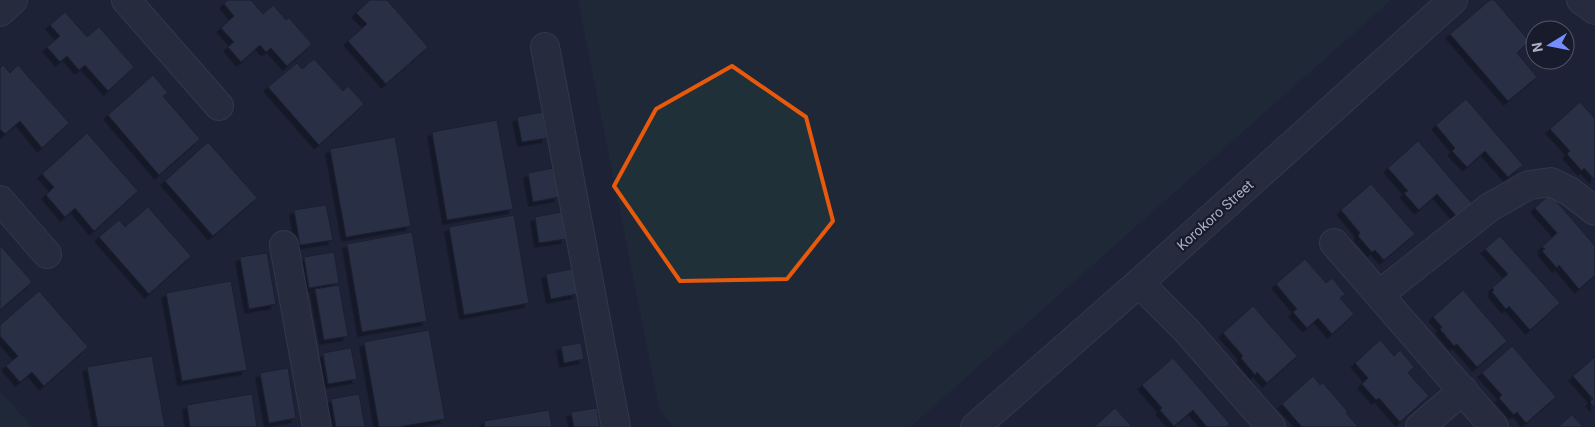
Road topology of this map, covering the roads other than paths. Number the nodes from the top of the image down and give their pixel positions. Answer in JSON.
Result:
{"nodes":[{"id":1,"x":14,"y":0,"type":"edge"},
{"id":2,"x":126,"y":0,"type":"edge"},
{"id":3,"x":1453,"y":0,"type":"edge"},
{"id":4,"x":1581,"y":0,"type":"edge"},
{"id":5,"x":1595,"y":10,"type":"edge"},
{"id":6,"x":0,"y":12,"type":"edge"},
{"id":7,"x":545,"y":47,"type":"dead end"},
{"id":8,"x":219,"y":106,"type":"dead end"},
{"id":9,"x":0,"y":200,"type":"edge"},
{"id":10,"x":1595,"y":211,"type":"edge"},
{"id":11,"x":1334,"y":243,"type":"dead end"},
{"id":12,"x":284,"y":245,"type":"dead end"},
{"id":13,"x":48,"y":254,"type":"dead end"},
{"id":14,"x":1139,"y":283,"type":"junction"},
{"id":15,"x":1380,"y":294,"type":"junction"},
{"id":16,"x":1463,"y":390,"type":"junction"},
{"id":17,"x":1262,"y":424,"type":"edge"},
{"id":18,"x":317,"y":427,"type":"edge"},
{"id":19,"x":616,"y":427,"type":"edge"},
{"id":20,"x":975,"y":427,"type":"edge"},
{"id":21,"x":1420,"y":427,"type":"edge"},
{"id":22,"x":1494,"y":427,"type":"edge"}],
"edges":[{"from":1,"to":6,"type":"street"},
{"from":2,"to":8,"type":"street"},
{"from":3,"to":14,"type":"street","name":"Korokoro Street"},
{"from":4,"to":5,"type":"street"},
{"from":7,"to":19,"type":"street"},
{"from":9,"to":13,"type":"street"},
{"from":10,"to":15,"type":"street"},
{"from":11,"to":15,"type":"street"},
{"from":12,"to":18,"type":"street"},
{"from":14,"to":17,"type":"street"},
{"from":14,"to":20,"type":"street","name":"Korokoro Street"},
{"from":15,"to":16,"type":"street"},
{"from":16,"to":21,"type":"street"},
{"from":16,"to":22,"type":"street"}]}
